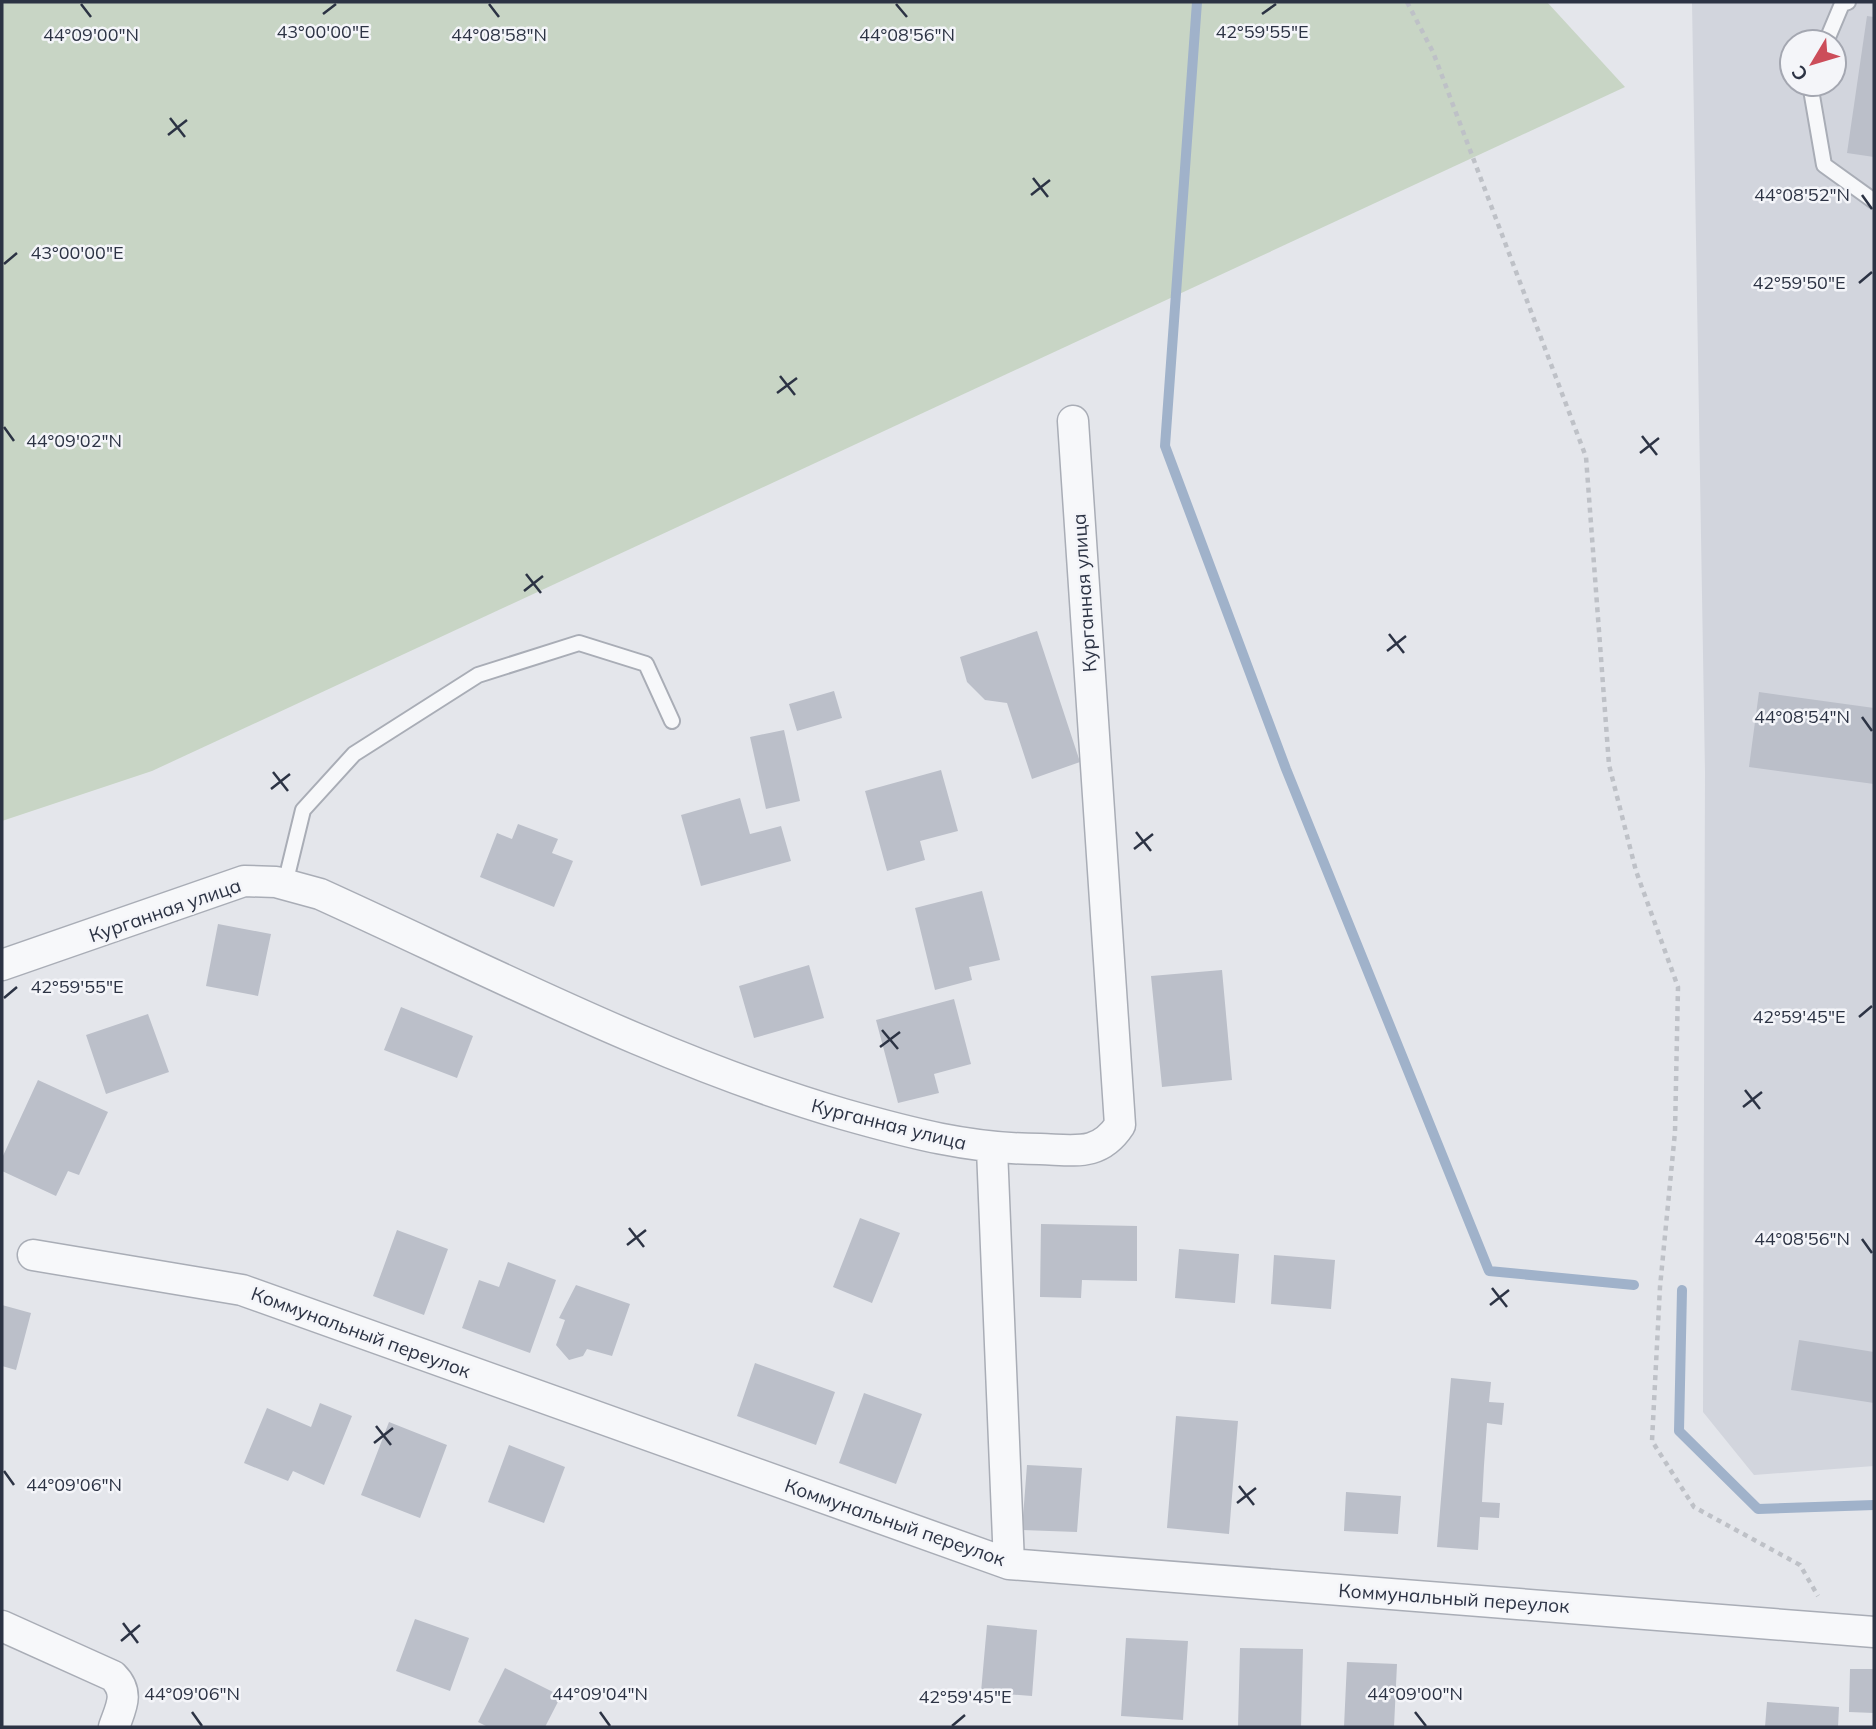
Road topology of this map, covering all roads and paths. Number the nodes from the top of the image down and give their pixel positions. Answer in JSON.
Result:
{"nodes":[{"id":1,"x":1407,"y":2,"type":"edge"},
{"id":2,"x":1848,"y":2,"type":"edge"},
{"id":3,"x":1832,"y":28,"type":"edge"},
{"id":4,"x":1812,"y":98,"type":"edge"},
{"id":5,"x":1874,"y":201,"type":"edge"},
{"id":6,"x":1073,"y":421,"type":"dead end"},
{"id":7,"x":672,"y":721,"type":"dead end"},
{"id":8,"x":285,"y":884,"type":"junction"},
{"id":9,"x":2,"y":965,"type":"edge"},
{"id":10,"x":992,"y":1149,"type":"junction"},
{"id":11,"x":33,"y":1255,"type":"dead end"},
{"id":12,"x":1010,"y":1564,"type":"junction"},
{"id":13,"x":2,"y":1626,"type":"edge"},
{"id":14,"x":1836,"y":1629,"type":"junction"},
{"id":15,"x":1874,"y":1632,"type":"edge"},
{"id":16,"x":114,"y":1727,"type":"edge"}],
"edges":[{"from":1,"to":14,"type":"path"},
{"from":2,"to":3,"type":"lane"},
{"from":4,"to":5,"type":"lane"},
{"from":6,"to":10,"type":"street","name":"Курганная улица"},
{"from":7,"to":8,"type":"lane"},
{"from":8,"to":9,"type":"street","name":"Курганная улица"},
{"from":8,"to":10,"type":"street","name":"Курганная улица"},
{"from":10,"to":12,"type":"street"},
{"from":11,"to":12,"type":"street","name":"Коммунальный переулок"},
{"from":12,"to":14,"type":"street","name":"Коммунальный переулок"},
{"from":13,"to":16,"type":"street"},
{"from":14,"to":15,"type":"street","name":"Коммунальный переулок"}]}
